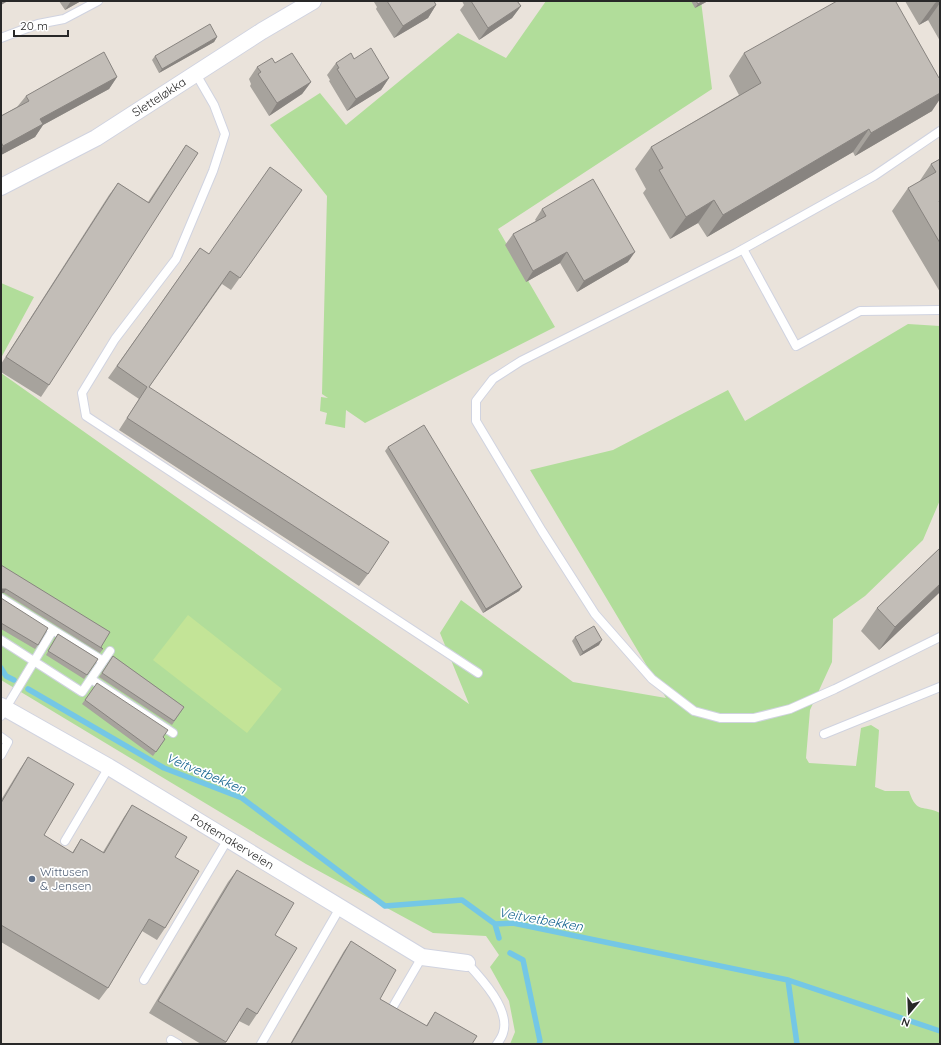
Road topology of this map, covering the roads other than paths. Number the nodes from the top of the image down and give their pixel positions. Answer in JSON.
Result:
{"nodes":[{"id":1,"x":98,"y":1,"type":"edge"},
{"id":2,"x":313,"y":1,"type":"edge"},
{"id":3,"x":1,"y":38,"type":"edge"},
{"id":4,"x":196,"y":74,"type":"junction"},
{"id":5,"x":940,"y":130,"type":"edge"},
{"id":6,"x":1,"y":188,"type":"edge"},
{"id":7,"x":742,"y":249,"type":"junction"},
{"id":8,"x":940,"y":310,"type":"edge"},
{"id":9,"x":1,"y":598,"type":"edge"},
{"id":10,"x":53,"y":630,"type":"junction"},
{"id":11,"x":940,"y":637,"type":"edge"},
{"id":12,"x":1,"y":640,"type":"edge"},
{"id":13,"x":110,"y":651,"type":"dead end"},
{"id":14,"x":34,"y":661,"type":"junction"},
{"id":15,"x":103,"y":661,"type":"junction"},
{"id":16,"x":478,"y":673,"type":"dead end"},
{"id":17,"x":91,"y":679,"type":"junction"},
{"id":18,"x":940,"y":687,"type":"edge"},
{"id":19,"x":3,"y":710,"type":"edge"},
{"id":20,"x":172,"y":733,"type":"dead end"},
{"id":21,"x":824,"y":734,"type":"dead end"},
{"id":22,"x":1,"y":737,"type":"edge"},
{"id":23,"x":1,"y":754,"type":"edge"},
{"id":24,"x":109,"y":767,"type":"junction"},
{"id":25,"x":228,"y":839,"type":"junction"},
{"id":26,"x":65,"y":841,"type":"dead end"},
{"id":27,"x":341,"y":906,"type":"junction"},
{"id":28,"x":422,"y":957,"type":"junction"},
{"id":29,"x":467,"y":963,"type":"joint"},
{"id":30,"x":144,"y":980,"type":"dead end"},
{"id":31,"x":394,"y":1005,"type":"edge"},
{"id":32,"x":261,"y":1044,"type":"edge"},
{"id":33,"x":497,"y":1044,"type":"edge"}],
"edges":[{"from":1,"to":3,"type":"lane"},
{"from":2,"to":4,"type":"street","name":"Sletteløkka"},
{"from":4,"to":6,"type":"street","name":"Sletteløkka"},
{"from":4,"to":16,"type":"lane"},
{"from":5,"to":7,"type":"lane"},
{"from":7,"to":8,"type":"lane"},
{"from":7,"to":11,"type":"lane"},
{"from":9,"to":10,"type":"lane"},
{"from":10,"to":14,"type":"lane"},
{"from":10,"to":15,"type":"lane"},
{"from":12,"to":14,"type":"lane"},
{"from":13,"to":15,"type":"lane"},
{"from":14,"to":17,"type":"lane"},
{"from":14,"to":19,"type":"lane"},
{"from":15,"to":17,"type":"lane"},
{"from":17,"to":20,"type":"lane"},
{"from":18,"to":21,"type":"lane"},
{"from":19,"to":24,"type":"street","name":"Pottemakerveien"},
{"from":22,"to":23,"type":"lane"},
{"from":24,"to":25,"type":"street","name":"Pottemakerveien"},
{"from":24,"to":26,"type":"lane"},
{"from":25,"to":27,"type":"street","name":"Pottemakerveien"},
{"from":25,"to":30,"type":"lane"},
{"from":27,"to":28,"type":"street","name":"Pottemakerveien"},
{"from":27,"to":32,"type":"lane"},
{"from":28,"to":29,"type":"street","name":"Pottemakerveien"},
{"from":28,"to":31,"type":"lane"},
{"from":29,"to":33,"type":"lane"}]}
